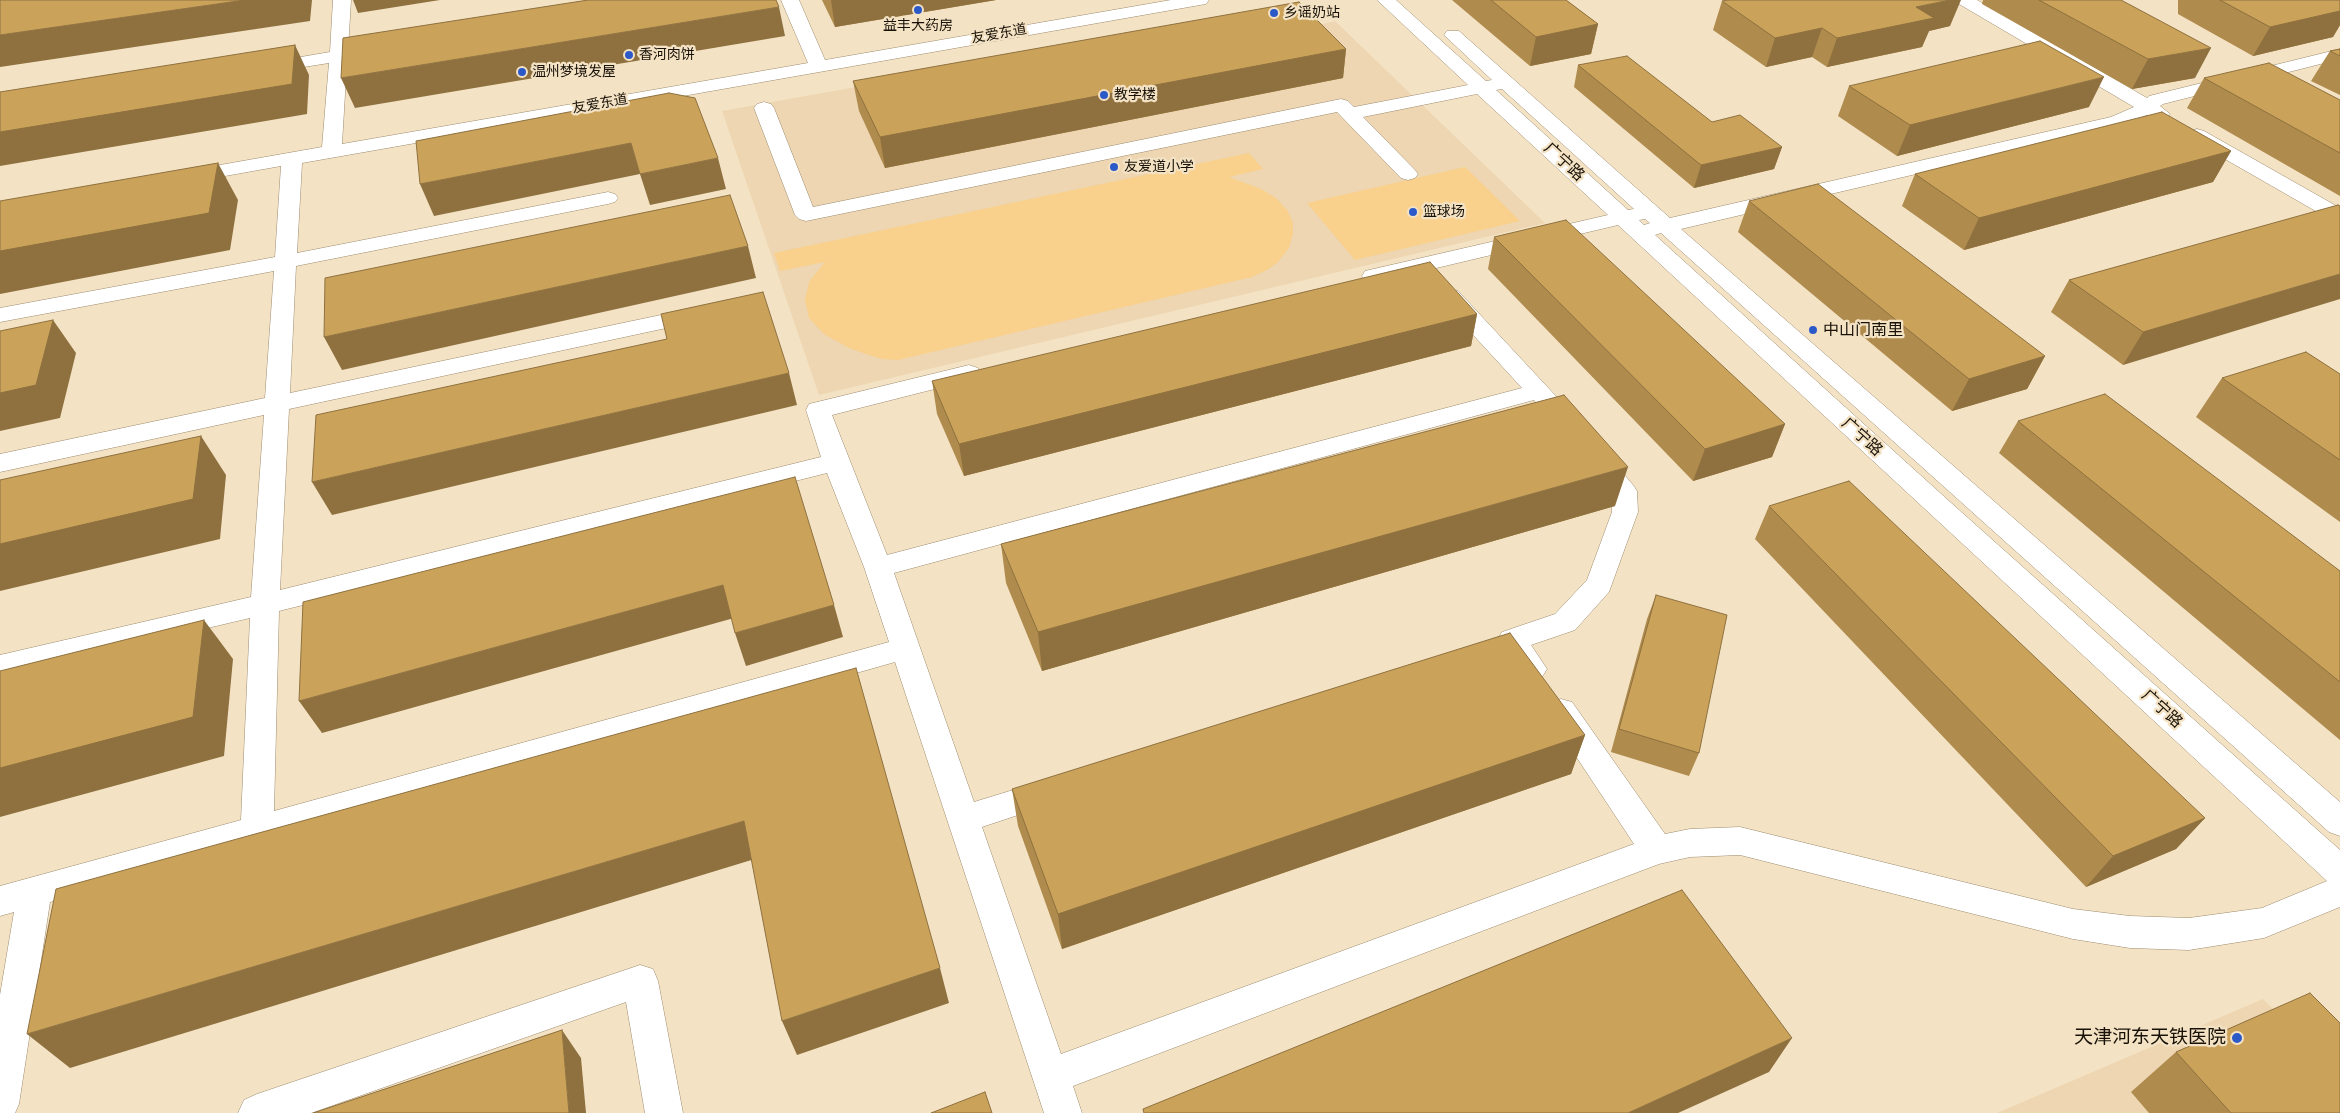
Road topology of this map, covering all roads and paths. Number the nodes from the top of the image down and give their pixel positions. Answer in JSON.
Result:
{"nodes":[{"id":1,"x":342,"y":0,"type":"edge"},
{"id":2,"x":790,"y":0,"type":"edge"},
{"id":3,"x":1200,"y":0,"type":"edge"},
{"id":4,"x":1386,"y":0,"type":"edge"},
{"id":5,"x":1414,"y":0,"type":"edge"},
{"id":6,"x":1964,"y":0,"type":"edge"},
{"id":7,"x":398,"y":47,"type":"edge"},
{"id":8,"x":2340,"y":54,"type":"edge"},
{"id":9,"x":339,"y":56,"type":"junction"},
{"id":10,"x":818,"y":65,"type":"junction"},
{"id":11,"x":252,"y":70,"type":"edge"},
{"id":12,"x":1495,"y":85,"type":"junction"},
{"id":13,"x":2149,"y":107,"type":"junction"},
{"id":14,"x":764,"y":108,"type":"dead end"},
{"id":15,"x":1349,"y":114,"type":"junction"},
{"id":16,"x":332,"y":151,"type":"junction"},
{"id":17,"x":292,"y":158,"type":"junction"},
{"id":18,"x":1408,"y":174,"type":"dead end"},
{"id":19,"x":166,"y":180,"type":"edge"},
{"id":20,"x":608,"y":198,"type":"dead end"},
{"id":21,"x":2340,"y":217,"type":"edge"},
{"id":22,"x":1645,"y":222,"type":"junction"},
{"id":23,"x":286,"y":262,"type":"junction"},
{"id":24,"x":1420,"y":265,"type":"junction"},
{"id":25,"x":1352,"y":281,"type":"edge"},
{"id":26,"x":699,"y":314,"type":"edge"},
{"id":27,"x":0,"y":315,"type":"edge"},
{"id":28,"x":993,"y":368,"type":"edge"},
{"id":29,"x":1539,"y":391,"type":"junction"},
{"id":30,"x":276,"y":405,"type":"junction"},
{"id":31,"x":836,"y":462,"type":"junction"},
{"id":32,"x":0,"y":464,"type":"edge"},
{"id":33,"x":878,"y":567,"type":"junction"},
{"id":34,"x":264,"y":604,"type":"junction"},
{"id":35,"x":1512,"y":640,"type":"junction"},
{"id":36,"x":906,"y":648,"type":"junction"},
{"id":37,"x":1484,"y":650,"type":"edge"},
{"id":38,"x":0,"y":666,"type":"edge"},
{"id":39,"x":1078,"y":782,"type":"edge"},
{"id":40,"x":2337,"y":816,"type":"edge"},
{"id":41,"x":965,"y":819,"type":"junction"},
{"id":42,"x":2294,"y":828,"type":"junction"},
{"id":43,"x":257,"y":830,"type":"junction"},
{"id":44,"x":1656,"y":850,"type":"junction"},
{"id":45,"x":2340,"y":871,"type":"edge"},
{"id":46,"x":36,"y":891,"type":"junction"},
{"id":47,"x":2340,"y":891,"type":"edge"},
{"id":48,"x":0,"y":901,"type":"edge"},
{"id":49,"x":1051,"y":1076,"type":"junction"},
{"id":50,"x":0,"y":1104,"type":"edge"},
{"id":51,"x":256,"y":1113,"type":"edge"},
{"id":52,"x":664,"y":1113,"type":"edge"},
{"id":53,"x":1063,"y":1113,"type":"edge"}],
"edges":[{"from":1,"to":9,"type":"street"},
{"from":2,"to":10,"type":"street"},
{"from":3,"to":10,"type":"street","name":"友爱东道"},
{"from":4,"to":12,"type":"street","name":"广宁路"},
{"from":5,"to":12,"type":"street","name":"广宁路"},
{"from":6,"to":13,"type":"street"},
{"from":7,"to":9,"type":"street"},
{"from":8,"to":13,"type":"street"},
{"from":9,"to":11,"type":"street"},
{"from":9,"to":16,"type":"street"},
{"from":10,"to":16,"type":"street","name":"友爱东道"},
{"from":12,"to":15,"type":"street"},
{"from":12,"to":22,"type":"street","name":"广宁路"},
{"from":13,"to":21,"type":"street"},
{"from":13,"to":22,"type":"street"},
{"from":14,"to":15,"type":"street"},
{"from":15,"to":18,"type":"street"},
{"from":16,"to":17,"type":"street","name":"友爱东道"},
{"from":17,"to":19,"type":"street","name":"友爱东道"},
{"from":17,"to":23,"type":"street"},
{"from":20,"to":23,"type":"street"},
{"from":22,"to":24,"type":"street"},
{"from":22,"to":40,"type":"street","name":"广宁路"},
{"from":22,"to":42,"type":"street","name":"广宁路"},
{"from":23,"to":27,"type":"street"},
{"from":23,"to":30,"type":"street"},
{"from":24,"to":25,"type":"street"},
{"from":24,"to":29,"type":"street"},
{"from":26,"to":30,"type":"street"},
{"from":28,"to":31,"type":"street"},
{"from":29,"to":33,"type":"street"},
{"from":29,"to":35,"type":"street"},
{"from":30,"to":32,"type":"street"},
{"from":30,"to":34,"type":"street"},
{"from":31,"to":33,"type":"street"},
{"from":31,"to":34,"type":"street"},
{"from":33,"to":36,"type":"street"},
{"from":34,"to":38,"type":"street"},
{"from":34,"to":43,"type":"street"},
{"from":35,"to":37,"type":"street"},
{"from":35,"to":44,"type":"street"},
{"from":36,"to":41,"type":"street"},
{"from":36,"to":43,"type":"street"},
{"from":39,"to":41,"type":"street"},
{"from":40,"to":42,"type":"street"},
{"from":41,"to":49,"type":"street"},
{"from":42,"to":45,"type":"street","name":"广宁路"},
{"from":43,"to":46,"type":"street"},
{"from":44,"to":47,"type":"street"},
{"from":44,"to":49,"type":"street"},
{"from":46,"to":48,"type":"street"},
{"from":46,"to":50,"type":"street"},
{"from":49,"to":53,"type":"street"},
{"from":51,"to":52,"type":"street"}]}
